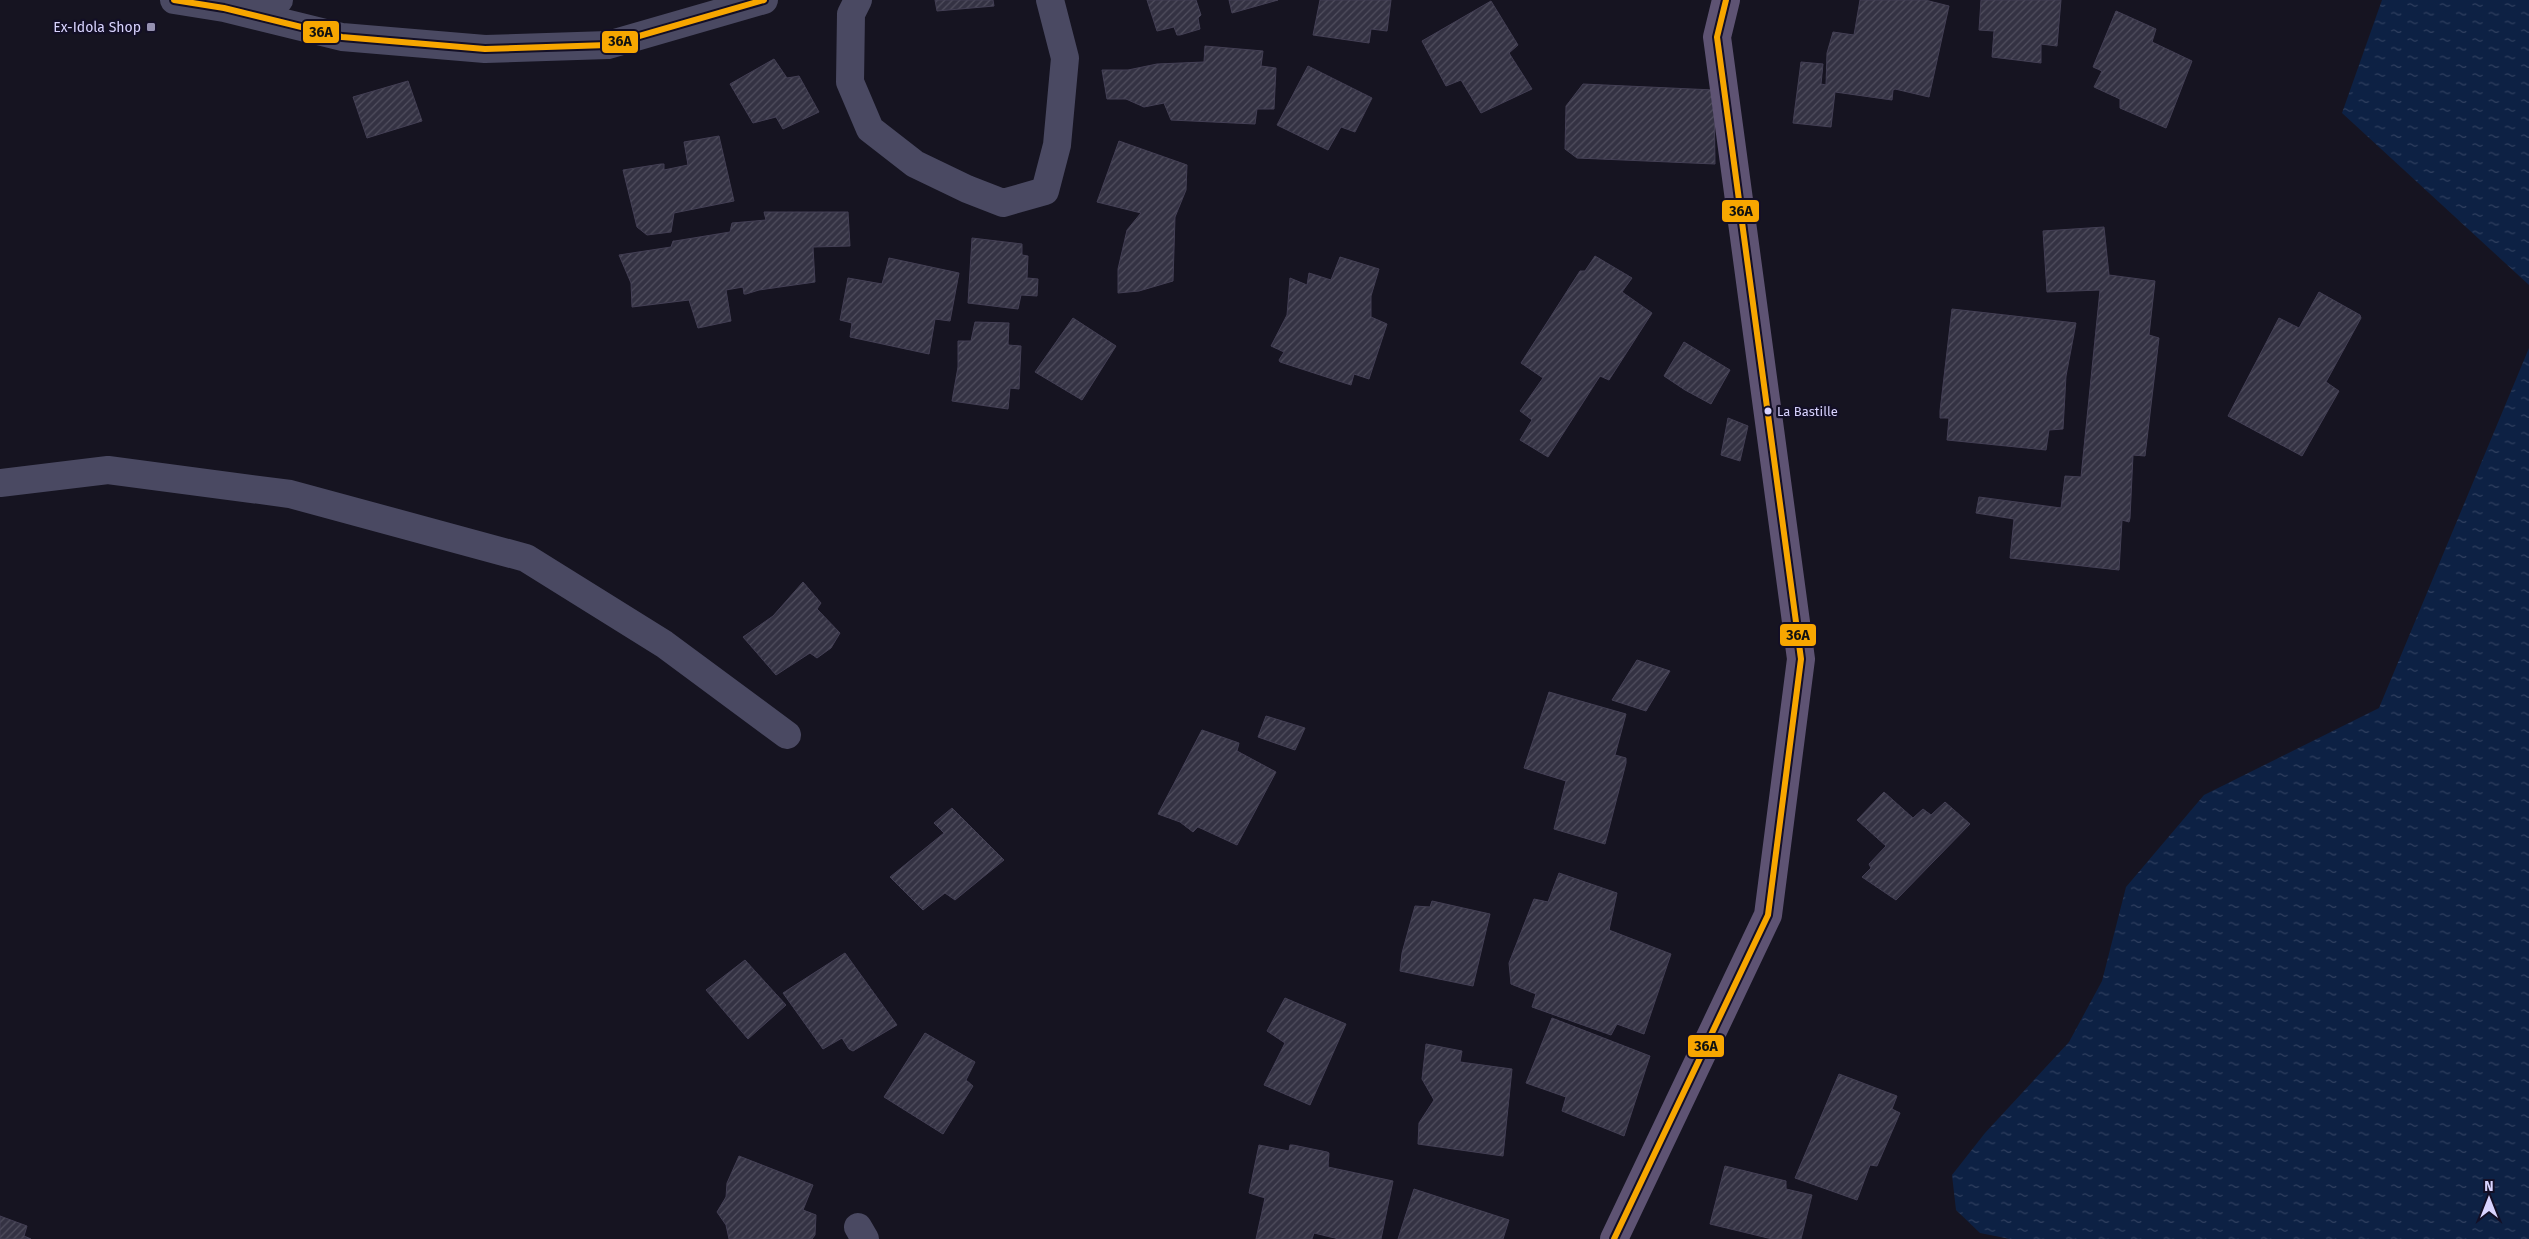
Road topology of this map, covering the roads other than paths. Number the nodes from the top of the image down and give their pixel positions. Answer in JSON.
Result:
{"nodes":[{"id":1,"x":174,"y":0,"type":"edge"},
{"id":2,"x":279,"y":0,"type":"edge"},
{"id":3,"x":764,"y":0,"type":"edge"},
{"id":4,"x":858,"y":0,"type":"edge"},
{"id":5,"x":1050,"y":0,"type":"edge"},
{"id":6,"x":1726,"y":0,"type":"edge"},
{"id":7,"x":224,"y":8,"type":"junction"},
{"id":8,"x":0,"y":482,"type":"edge"},
{"id":9,"x":787,"y":735,"type":"dead end"},
{"id":10,"x":1614,"y":1239,"type":"edge"}],
"edges":[{"from":1,"to":7,"type":"street"},
{"from":2,"to":7,"type":"street"},
{"from":3,"to":7,"type":"street"},
{"from":4,"to":5,"type":"street"},
{"from":6,"to":10,"type":"main road"},
{"from":8,"to":9,"type":"street"}]}
